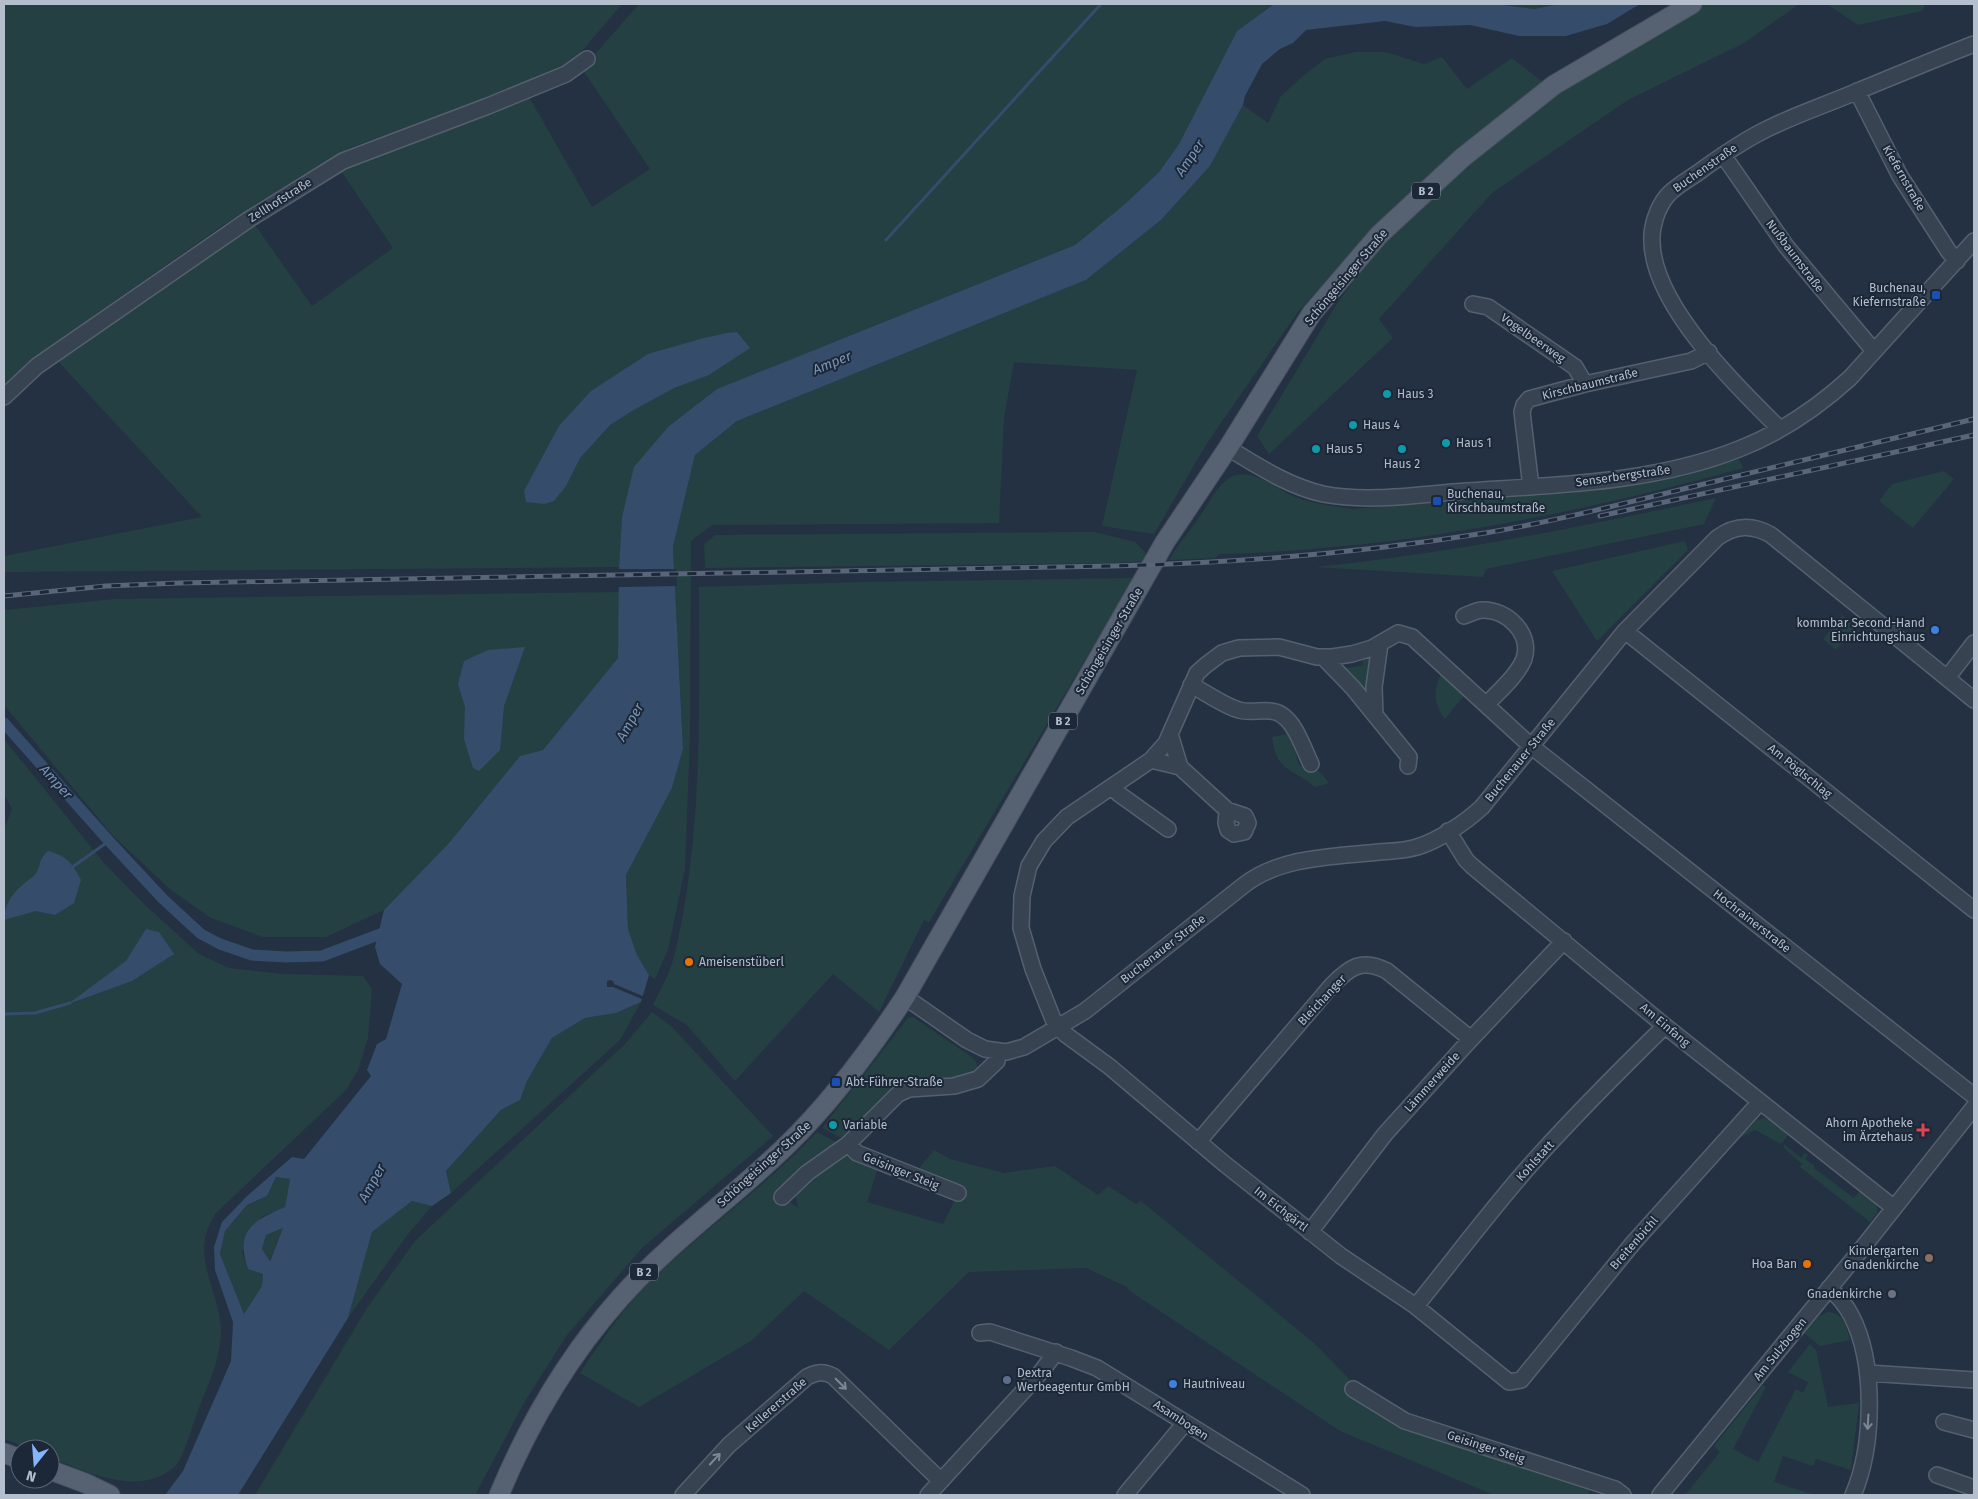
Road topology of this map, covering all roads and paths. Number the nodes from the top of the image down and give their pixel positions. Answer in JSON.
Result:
{"nodes":[{"id":1,"x":1692,"y":4,"type":"edge"},
{"id":2,"x":1974,"y":44,"type":"edge"},
{"id":3,"x":587,"y":59,"type":"dead end"},
{"id":4,"x":1857,"y":92,"type":"junction"},
{"id":5,"x":1723,"y":155,"type":"junction"},
{"id":6,"x":1974,"y":241,"type":"edge"},
{"id":7,"x":1956,"y":261,"type":"junction"},
{"id":8,"x":1473,"y":304,"type":"dead end"},
{"id":9,"x":1709,"y":352,"type":"junction"},
{"id":10,"x":1874,"y":352,"type":"junction"},
{"id":11,"x":1584,"y":384,"type":"junction"},
{"id":12,"x":4,"y":397,"type":"edge"},
{"id":13,"x":1780,"y":430,"type":"junction"},
{"id":14,"x":1228,"y":448,"type":"junction"},
{"id":15,"x":1531,"y":487,"type":"junction"},
{"id":16,"x":1464,"y":616,"type":"dead end"},
{"id":17,"x":1625,"y":631,"type":"junction"},
{"id":18,"x":1974,"y":643,"type":"edge"},
{"id":19,"x":1380,"y":644,"type":"junction"},
{"id":20,"x":1323,"y":657,"type":"junction"},
{"id":21,"x":1947,"y":678,"type":"junction"},
{"id":22,"x":1191,"y":684,"type":"junction"},
{"id":23,"x":1974,"y":700,"type":"edge"},
{"id":24,"x":1487,"y":704,"type":"junction"},
{"id":25,"x":1375,"y":715,"type":"junction"},
{"id":26,"x":1170,"y":734,"type":"junction"},
{"id":27,"x":1531,"y":746,"type":"junction"},
{"id":28,"x":1151,"y":760,"type":"junction"},
{"id":29,"x":1311,"y":764,"type":"dead end"},
{"id":30,"x":1408,"y":766,"type":"dead end"},
{"id":31,"x":1180,"y":767,"type":"junction"},
{"id":32,"x":1113,"y":786,"type":"junction"},
{"id":33,"x":1227,"y":810,"type":"dead end"},
{"id":34,"x":1168,"y":829,"type":"dead end"},
{"id":35,"x":1448,"y":831,"type":"junction"},
{"id":36,"x":1974,"y":910,"type":"edge"},
{"id":37,"x":1564,"y":941,"type":"junction"},
{"id":38,"x":906,"y":997,"type":"junction"},
{"id":39,"x":1665,"y":1026,"type":"junction"},
{"id":40,"x":1060,"y":1027,"type":"junction"},
{"id":41,"x":1471,"y":1039,"type":"junction"},
{"id":42,"x":998,"y":1052,"type":"junction"},
{"id":43,"x":1974,"y":1096,"type":"edge"},
{"id":44,"x":1760,"y":1102,"type":"junction"},
{"id":45,"x":1974,"y":1107,"type":"edge"},
{"id":46,"x":1198,"y":1142,"type":"junction"},
{"id":47,"x":848,"y":1144,"type":"junction"},
{"id":48,"x":958,"y":1193,"type":"dead end"},
{"id":49,"x":782,"y":1197,"type":"dead end"},
{"id":50,"x":1893,"y":1207,"type":"junction"},
{"id":51,"x":1310,"y":1232,"type":"junction"},
{"id":52,"x":1829,"y":1288,"type":"junction"},
{"id":53,"x":1416,"y":1306,"type":"junction"},
{"id":54,"x":980,"y":1333,"type":"dead end"},
{"id":55,"x":1056,"y":1352,"type":"junction"},
{"id":56,"x":1868,"y":1373,"type":"junction"},
{"id":57,"x":1974,"y":1380,"type":"edge"},
{"id":58,"x":1510,"y":1382,"type":"joint"},
{"id":59,"x":1353,"y":1389,"type":"dead end"},
{"id":60,"x":1944,"y":1422,"type":"dead end"},
{"id":61,"x":1185,"y":1424,"type":"junction"},
{"id":62,"x":1974,"y":1430,"type":"edge"},
{"id":63,"x":60,"y":1474,"type":"edge"},
{"id":64,"x":1937,"y":1475,"type":"dead end"},
{"id":65,"x":940,"y":1481,"type":"junction"},
{"id":66,"x":1974,"y":1488,"type":"edge"},
{"id":67,"x":110,"y":1495,"type":"edge"},
{"id":68,"x":499,"y":1495,"type":"edge"},
{"id":69,"x":682,"y":1495,"type":"edge"},
{"id":70,"x":928,"y":1495,"type":"edge"},
{"id":71,"x":1125,"y":1495,"type":"edge"},
{"id":72,"x":1302,"y":1495,"type":"edge"},
{"id":73,"x":1623,"y":1495,"type":"edge"},
{"id":74,"x":1660,"y":1495,"type":"edge"},
{"id":75,"x":1853,"y":1495,"type":"edge"}],
"edges":[{"from":1,"to":14,"type":"main road","name":"Schöngeisinger Straße","number":"B 2"},
{"from":2,"to":4,"type":"street","name":"Buchenstraße"},
{"from":3,"to":12,"type":"street","name":"Zellhofstraße"},
{"from":4,"to":5,"type":"street","name":"Buchenstraße"},
{"from":4,"to":7,"type":"street","name":"Kiefernstraße"},
{"from":5,"to":9,"type":"street","name":"Buchenstraße"},
{"from":5,"to":10,"type":"street","name":"Nußbaumstraße"},
{"from":6,"to":7,"type":"street","name":"Senserbergstraße"},
{"from":7,"to":10,"type":"street","name":"Senserbergstraße"},
{"from":8,"to":11,"type":"street","name":"Vogelbeerweg"},
{"from":9,"to":11,"type":"street","name":"Kirschbaumstraße"},
{"from":9,"to":13,"type":"street","name":"Buchenstraße"},
{"from":10,"to":13,"type":"street","name":"Senserbergstraße"},
{"from":11,"to":15,"type":"street","name":"Kirschbaumstraße"},
{"from":13,"to":15,"type":"street","name":"Senserbergstraße"},
{"from":14,"to":15,"type":"street","name":"Senserbergstraße"},
{"from":14,"to":38,"type":"main road","name":"Schöngeisinger Straße","number":"B 2"},
{"from":16,"to":24,"type":"street"},
{"from":17,"to":21,"type":"street","name":"Buchenauer Straße"},
{"from":17,"to":27,"type":"street","name":"Buchenauer Straße"},
{"from":17,"to":36,"type":"street","name":"Am Pöglschlag"},
{"from":18,"to":21,"type":"street"},
{"from":19,"to":20,"type":"street"},
{"from":19,"to":24,"type":"street"},
{"from":19,"to":25,"type":"street"},
{"from":20,"to":22,"type":"street"},
{"from":20,"to":25,"type":"street"},
{"from":21,"to":23,"type":"street","name":"Buchenauer Straße"},
{"from":22,"to":26,"type":"street"},
{"from":22,"to":29,"type":"street"},
{"from":24,"to":27,"type":"street"},
{"from":25,"to":30,"type":"street"},
{"from":26,"to":28,"type":"street"},
{"from":26,"to":31,"type":"street"},
{"from":27,"to":35,"type":"street","name":"Buchenauer Straße"},
{"from":27,"to":43,"type":"street","name":"Hochrainerstraße"},
{"from":28,"to":31,"type":"street"},
{"from":28,"to":32,"type":"street"},
{"from":31,"to":33,"type":"street"},
{"from":32,"to":34,"type":"street"},
{"from":32,"to":40,"type":"street"},
{"from":35,"to":37,"type":"street","name":"Am Einfang"},
{"from":35,"to":40,"type":"street","name":"Buchenauer Straße"},
{"from":37,"to":39,"type":"street","name":"Am Einfang"},
{"from":37,"to":41,"type":"street","name":"Lämmerweide"},
{"from":38,"to":42,"type":"street","name":"Buchenauer Straße"},
{"from":38,"to":68,"type":"main road","name":"Schöngeisinger Straße","number":"B 2"},
{"from":39,"to":44,"type":"street","name":"Am Einfang"},
{"from":39,"to":53,"type":"street","name":"Kohlstatt"},
{"from":40,"to":42,"type":"street","name":"Buchenauer Straße"},
{"from":40,"to":46,"type":"street","name":"Im Eichgärtl"},
{"from":41,"to":46,"type":"street","name":"Bleichanger"},
{"from":41,"to":51,"type":"street","name":"Lämmerweide"},
{"from":42,"to":47,"type":"street"},
{"from":44,"to":50,"type":"street","name":"Am Einfang"},
{"from":44,"to":58,"type":"street","name":"Breitenbichl"},
{"from":45,"to":50,"type":"street","name":"Am Sulzbogen"},
{"from":46,"to":51,"type":"street","name":"Im Eichgärtl"},
{"from":47,"to":48,"type":"street","name":"Geisinger Steig"},
{"from":47,"to":49,"type":"street"},
{"from":50,"to":52,"type":"street","name":"Am Sulzbogen"},
{"from":51,"to":53,"type":"street","name":"Im Eichgärtl"},
{"from":52,"to":56,"type":"street"},
{"from":52,"to":74,"type":"street","name":"Am Sulzbogen"},
{"from":53,"to":58,"type":"street","name":"Im Eichgärtl"},
{"from":54,"to":55,"type":"street","name":"Asambogen"},
{"from":55,"to":61,"type":"street","name":"Asambogen"},
{"from":55,"to":65,"type":"street"},
{"from":56,"to":57,"type":"street"},
{"from":56,"to":75,"type":"street","one_way":true},
{"from":59,"to":73,"type":"street","name":"Geisinger Steig"},
{"from":60,"to":62,"type":"street"},
{"from":61,"to":71,"type":"street"},
{"from":61,"to":72,"type":"street","name":"Asambogen"},
{"from":63,"to":67,"type":"main road"},
{"from":64,"to":66,"type":"street"},
{"from":69,"to":65,"type":"street","name":"Kellererstraße","one_way":true},
{"from":65,"to":70,"type":"street"}]}
